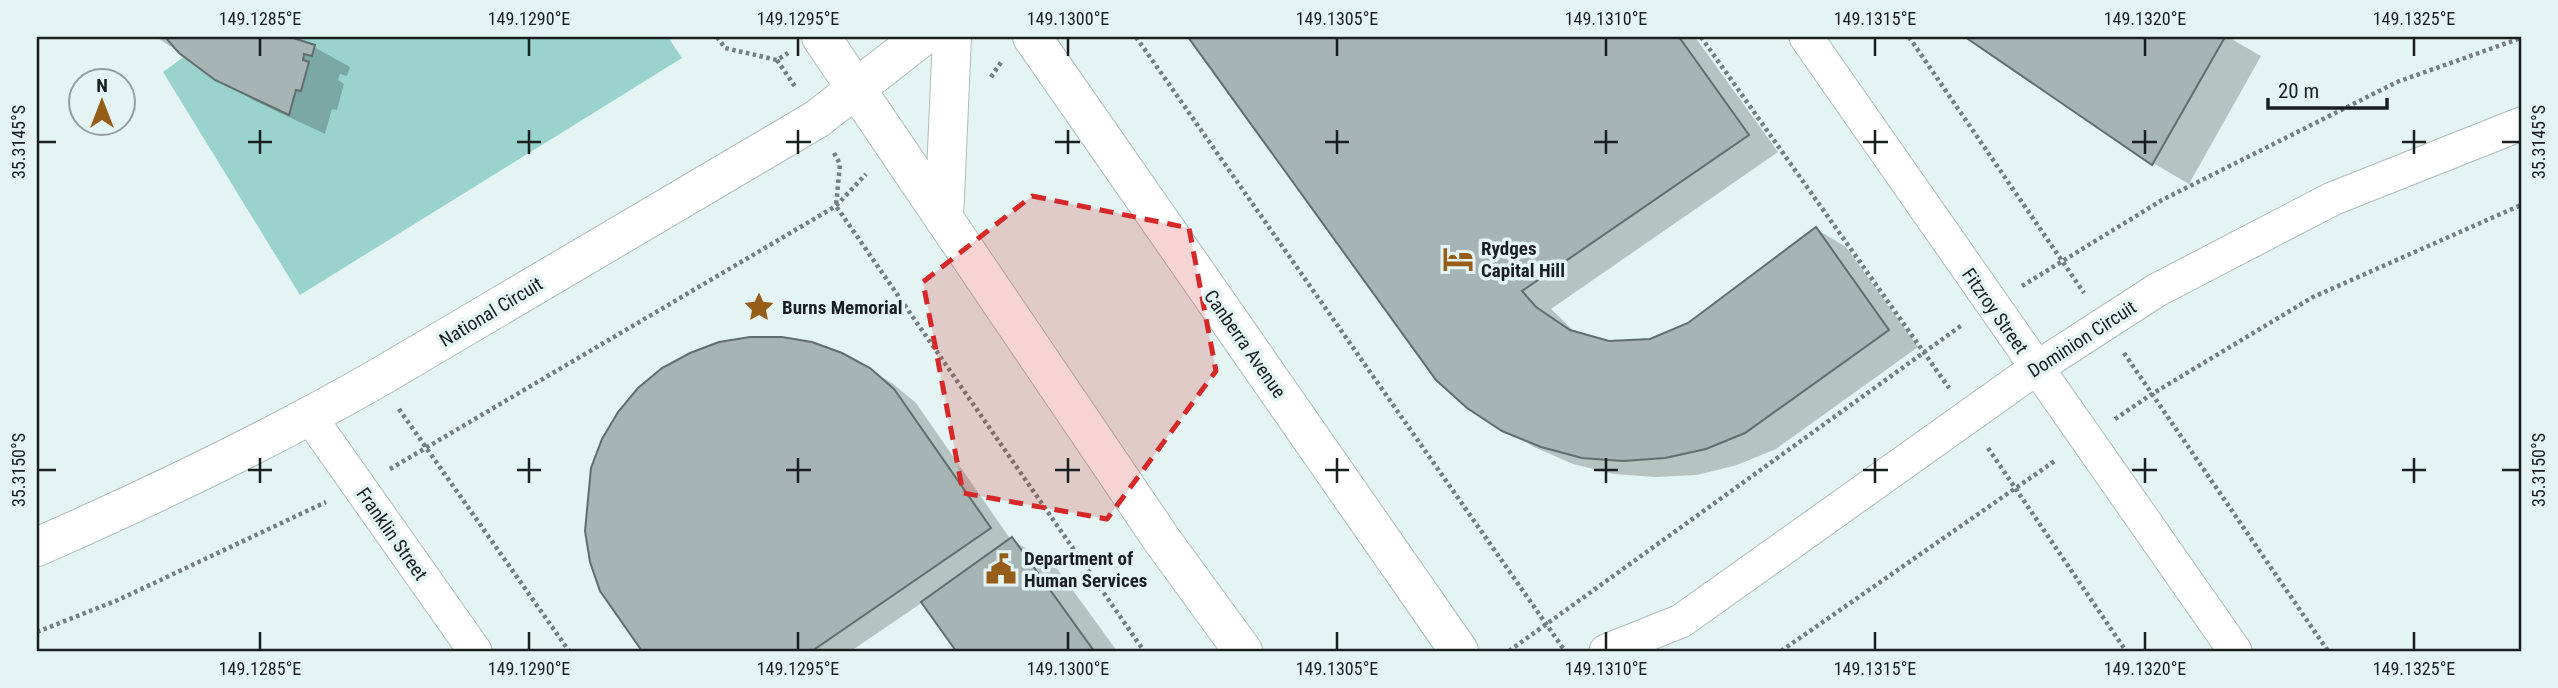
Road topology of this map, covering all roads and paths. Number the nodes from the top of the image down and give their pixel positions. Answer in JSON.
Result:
{"nodes":[{"id":1,"x":717,"y":37,"type":"edge"},
{"id":2,"x":821,"y":37,"type":"edge"},
{"id":3,"x":1136,"y":37,"type":"edge"},
{"id":4,"x":1702,"y":37,"type":"edge"},
{"id":5,"x":1806,"y":37,"type":"edge"},
{"id":6,"x":1909,"y":37,"type":"edge"},
{"id":7,"x":928,"y":38,"type":"edge"},
{"id":8,"x":1048,"y":47,"type":"edge"},
{"id":9,"x":777,"y":60,"type":"dead end"},
{"id":10,"x":855,"y":89,"type":"junction"},
{"id":11,"x":2521,"y":124,"type":"edge"},
{"id":12,"x":2521,"y":205,"type":"edge"},
{"id":13,"x":944,"y":219,"type":"junction"},
{"id":14,"x":2104,"y":324,"type":"junction"},
{"id":15,"x":2035,"y":369,"type":"junction"},
{"id":16,"x":378,"y":378,"type":"junction"},
{"id":17,"x":2152,"y":394,"type":"junction"},
{"id":18,"x":1968,"y":416,"type":"junction"},
{"id":19,"x":310,"y":417,"type":"junction"},
{"id":20,"x":2085,"y":440,"type":"junction"},
{"id":21,"x":427,"y":449,"type":"junction"},
{"id":22,"x":390,"y":470,"type":"dead end"},
{"id":23,"x":2013,"y":490,"type":"junction"},
{"id":24,"x":331,"y":500,"type":"dead end"},
{"id":25,"x":37,"y":547,"type":"edge"},
{"id":26,"x":1681,"y":621,"type":"junction"},
{"id":27,"x":1546,"y":624,"type":"junction"},
{"id":28,"x":37,"y":632,"type":"edge"},
{"id":29,"x":475,"y":651,"type":"edge"},
{"id":30,"x":569,"y":651,"type":"edge"},
{"id":31,"x":1144,"y":651,"type":"edge"},
{"id":32,"x":1243,"y":651,"type":"edge"},
{"id":33,"x":1459,"y":651,"type":"edge"},
{"id":34,"x":1509,"y":651,"type":"edge"},
{"id":35,"x":1565,"y":651,"type":"edge"},
{"id":36,"x":1606,"y":651,"type":"edge"},
{"id":37,"x":1657,"y":651,"type":"edge"},
{"id":38,"x":1781,"y":651,"type":"edge"},
{"id":39,"x":2126,"y":651,"type":"edge"},
{"id":40,"x":2235,"y":651,"type":"edge"},
{"id":41,"x":2328,"y":651,"type":"edge"}],
"edges":[{"from":1,"to":9,"type":"path"},
{"from":2,"to":10,"type":"main road"},
{"from":3,"to":27,"type":"path"},
{"from":4,"to":18,"type":"path"},
{"from":5,"to":15,"type":"street","name":"Fitzroy Street"},
{"from":6,"to":14,"type":"path"},
{"from":7,"to":10,"type":"main road","name":"National Circuit"},
{"from":7,"to":13,"type":"main road"},
{"from":8,"to":33,"type":"main road","name":"Canberra Avenue"},
{"from":10,"to":13,"type":"main road"},
{"from":10,"to":16,"type":"main road","name":"National Circuit"},
{"from":11,"to":14,"type":"street","name":"Dominion Circuit"},
{"from":12,"to":17,"type":"path"},
{"from":13,"to":32,"type":"main road"},
{"from":14,"to":15,"type":"street","name":"Dominion Circuit"},
{"from":14,"to":17,"type":"path"},
{"from":15,"to":18,"type":"street","name":"Dominion Circuit"},
{"from":15,"to":20,"type":"street","name":"Fitzroy Street"},
{"from":16,"to":19,"type":"main road","name":"National Circuit"},
{"from":16,"to":21,"type":"path"},
{"from":17,"to":20,"type":"path"},
{"from":17,"to":41,"type":"path"},
{"from":18,"to":23,"type":"path"},
{"from":18,"to":26,"type":"street","name":"Dominion Circuit"},
{"from":19,"to":25,"type":"main road","name":"National Circuit"},
{"from":19,"to":29,"type":"street","name":"Franklin Street"},
{"from":20,"to":23,"type":"path"},
{"from":20,"to":40,"type":"street","name":"Fitzroy Street"},
{"from":21,"to":22,"type":"path"},
{"from":21,"to":30,"type":"path"},
{"from":21,"to":31,"type":"path"},
{"from":23,"to":38,"type":"path"},
{"from":23,"to":39,"type":"path"},
{"from":24,"to":28,"type":"path"},
{"from":26,"to":36,"type":"street","name":"Dominion Circuit"},
{"from":26,"to":37,"type":"street","name":"Dominion Circuit"},
{"from":27,"to":34,"type":"path"},
{"from":27,"to":35,"type":"path"}]}
